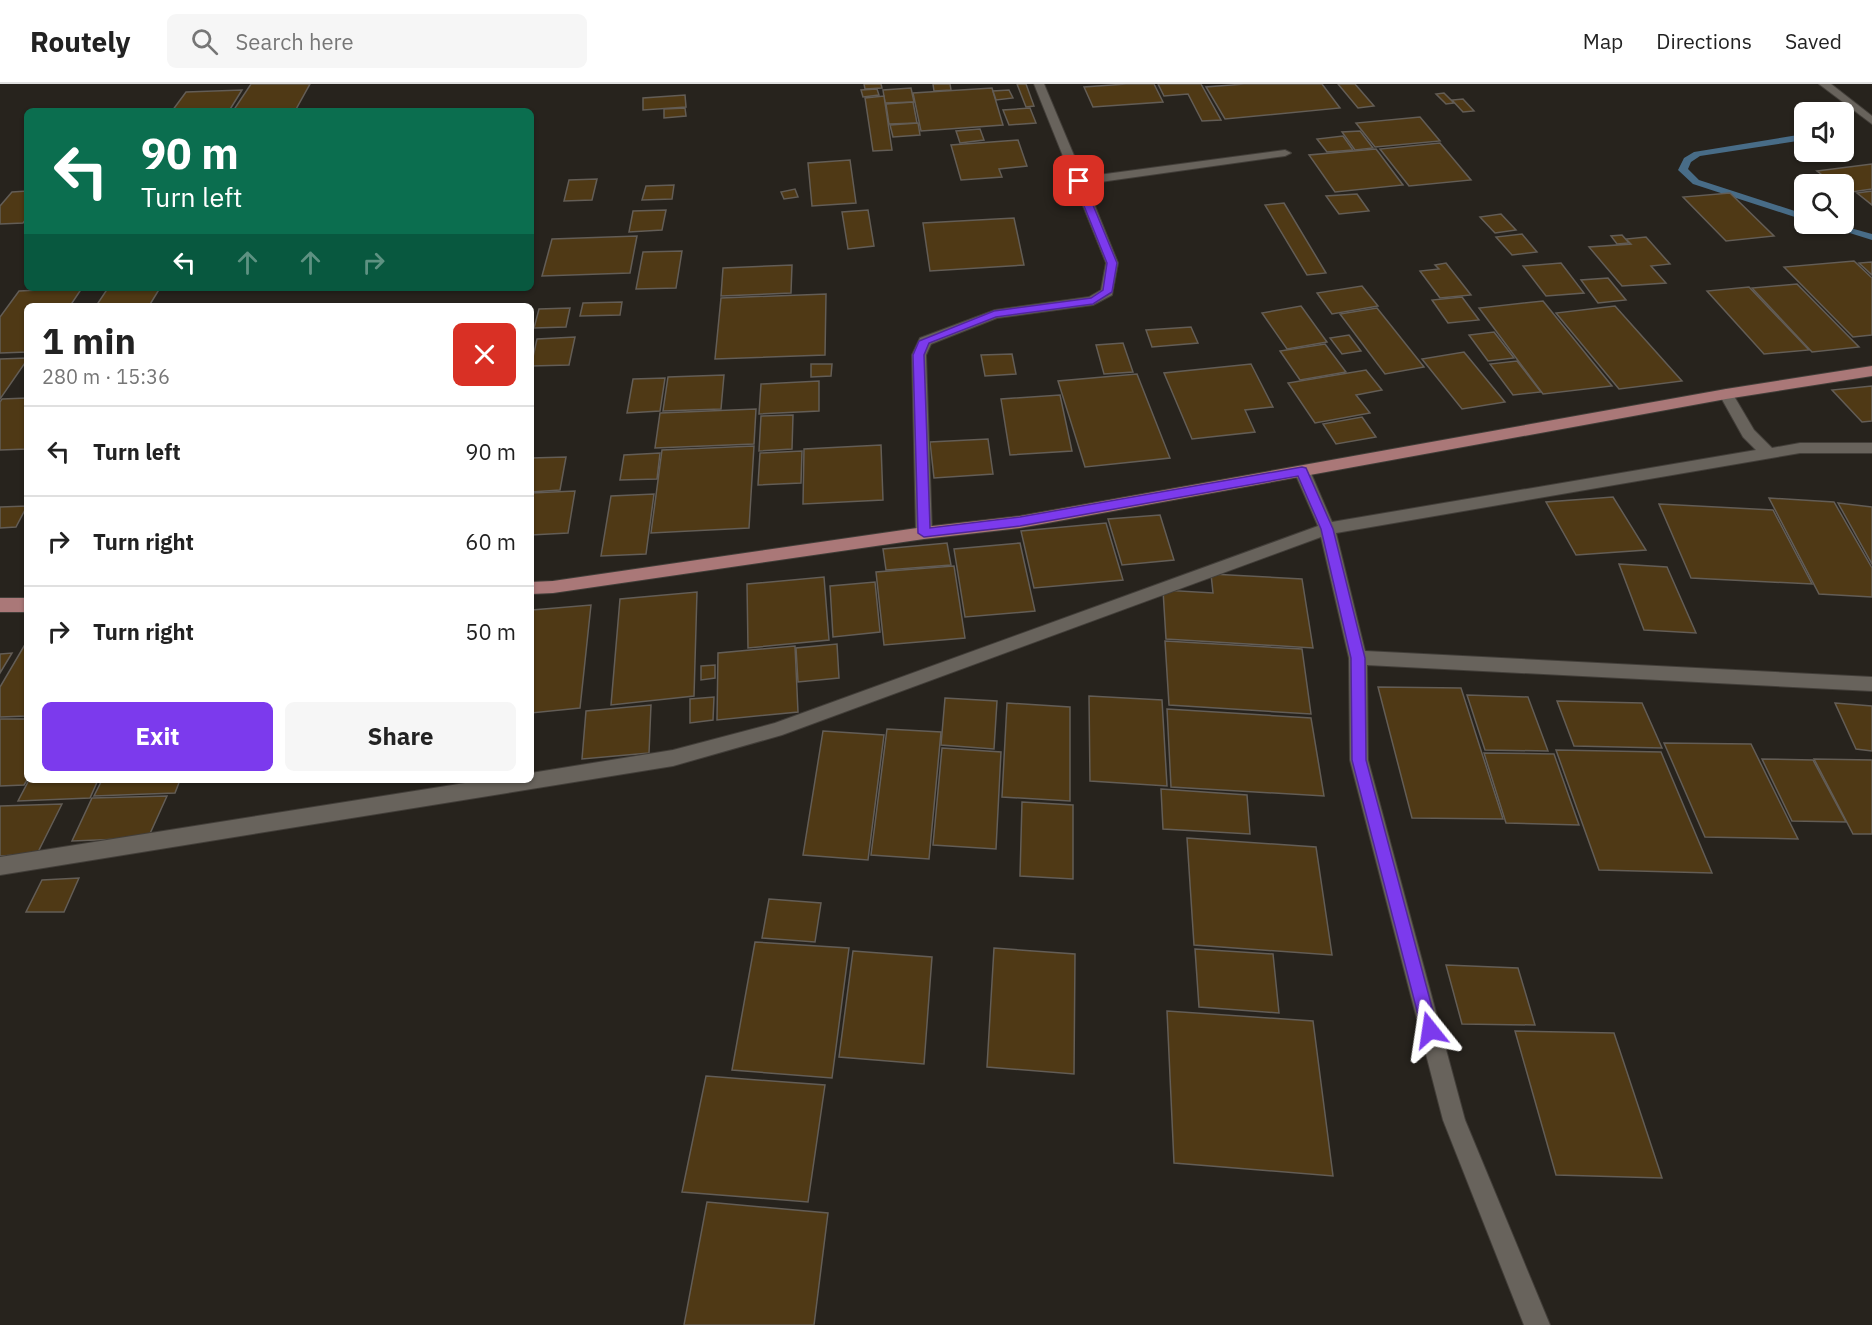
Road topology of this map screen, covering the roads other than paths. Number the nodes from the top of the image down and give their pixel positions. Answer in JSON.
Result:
{"nodes":[{"id":1,"x":1039,"y":84,"type":"edge"},
{"id":2,"x":1824,"y":84,"type":"edge"},
{"id":3,"x":1872,"y":121,"type":"edge"},
{"id":4,"x":1285,"y":153,"type":"dead end"},
{"id":5,"x":1079,"y":181,"type":"junction"},
{"id":6,"x":1872,"y":371,"type":"edge"},
{"id":7,"x":1726,"y":394,"type":"junction"},
{"id":8,"x":1872,"y":448,"type":"edge"},
{"id":9,"x":1768,"y":453,"type":"junction"},
{"id":10,"x":1302,"y":471,"type":"junction"},
{"id":11,"x":1327,"y":529,"type":"junction"},
{"id":12,"x":924,"y":533,"type":"junction"},
{"id":13,"x":534,"y":588,"type":"edge"},
{"id":14,"x":24,"y":605,"type":"edge"},
{"id":15,"x":0,"y":606,"type":"edge"},
{"id":16,"x":1358,"y":658,"type":"junction"},
{"id":17,"x":1872,"y":684,"type":"edge"},
{"id":18,"x":534,"y":780,"type":"edge"},
{"id":19,"x":517,"y":783,"type":"edge"},
{"id":20,"x":0,"y":866,"type":"edge"},
{"id":21,"x":1537,"y":1325,"type":"edge"}],
"edges":[{"from":1,"to":5,"type":"street"},
{"from":2,"to":3,"type":"street"},
{"from":4,"to":5,"type":"street"},
{"from":5,"to":12,"type":"street"},
{"from":6,"to":7,"type":"main road"},
{"from":7,"to":9,"type":"street"},
{"from":7,"to":10,"type":"main road"},
{"from":8,"to":9,"type":"street"},
{"from":9,"to":11,"type":"street"},
{"from":10,"to":11,"type":"street"},
{"from":10,"to":12,"type":"main road"},
{"from":11,"to":16,"type":"street"},
{"from":11,"to":18,"type":"street"},
{"from":12,"to":13,"type":"main road"},
{"from":14,"to":15,"type":"main road"},
{"from":16,"to":17,"type":"street"},
{"from":16,"to":21,"type":"street"},
{"from":19,"to":20,"type":"street"}]}
